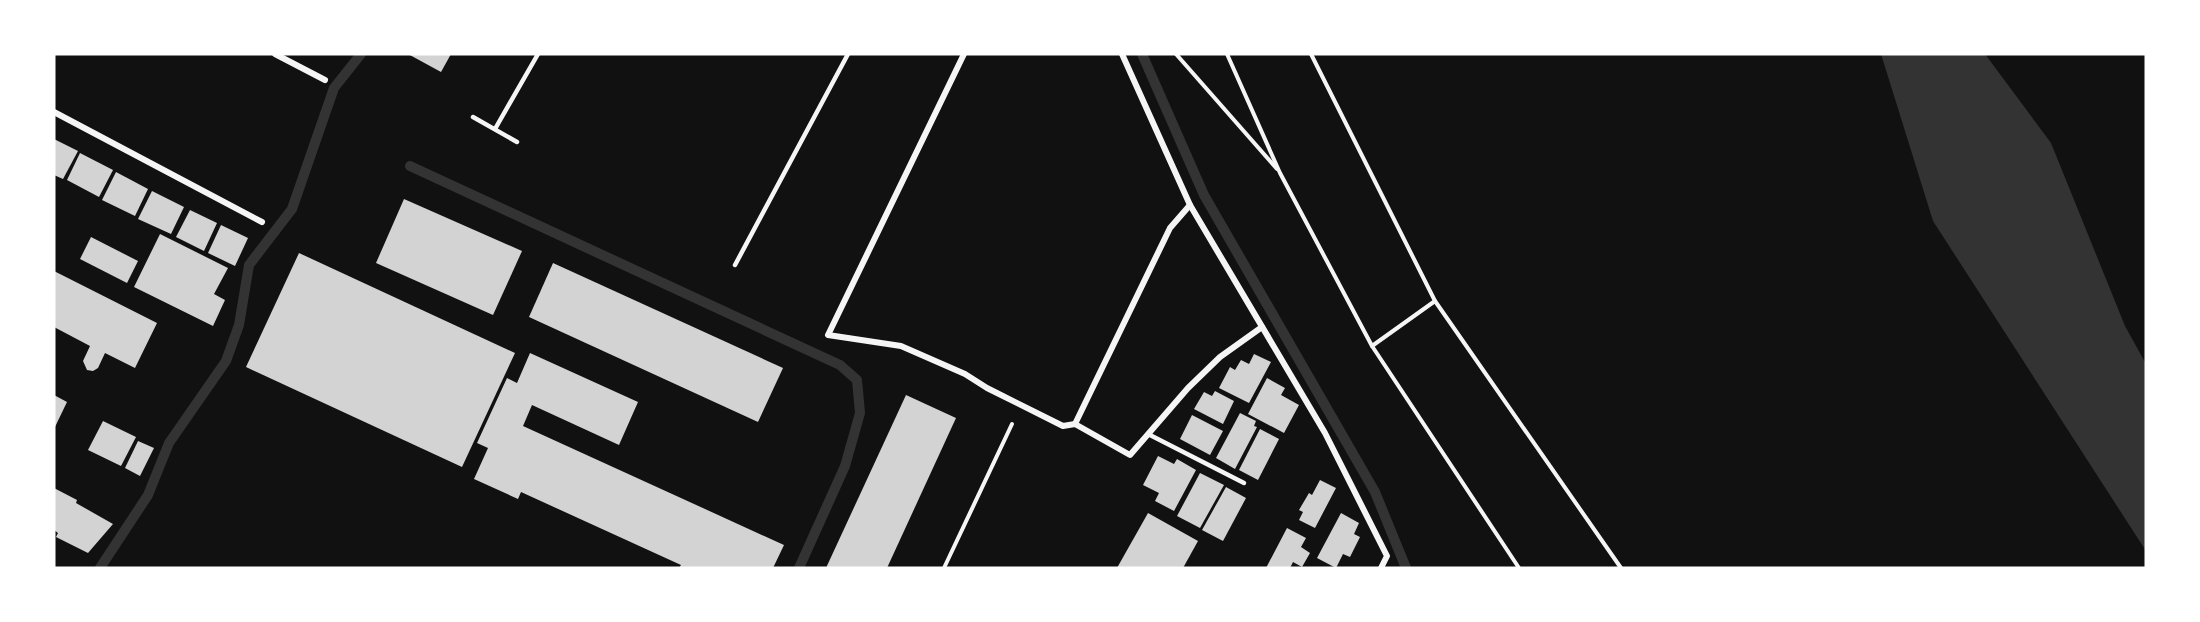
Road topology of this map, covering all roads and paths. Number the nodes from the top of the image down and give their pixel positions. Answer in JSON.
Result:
{"nodes":[{"id":1,"x":275,"y":54,"type":"edge"},
{"id":2,"x":538,"y":54,"type":"edge"},
{"id":3,"x":848,"y":54,"type":"edge"},
{"id":4,"x":964,"y":54,"type":"edge"},
{"id":5,"x":1122,"y":54,"type":"edge"},
{"id":6,"x":1176,"y":54,"type":"edge"},
{"id":7,"x":1227,"y":54,"type":"edge"},
{"id":8,"x":1311,"y":54,"type":"edge"},
{"id":9,"x":326,"y":80,"type":"dead end"},
{"id":10,"x":54,"y":112,"type":"edge"},
{"id":11,"x":473,"y":117,"type":"dead end"},
{"id":12,"x":495,"y":129,"type":"junction"},
{"id":13,"x":517,"y":142,"type":"dead end"},
{"id":14,"x":1280,"y":173,"type":"junction"},
{"id":15,"x":1190,"y":205,"type":"junction"},
{"id":16,"x":262,"y":222,"type":"dead end"},
{"id":17,"x":735,"y":265,"type":"dead end"},
{"id":18,"x":1435,"y":301,"type":"junction"},
{"id":19,"x":1262,"y":327,"type":"junction"},
{"id":20,"x":1372,"y":346,"type":"junction"},
{"id":21,"x":1015,"y":416,"type":"dead end"},
{"id":22,"x":1075,"y":424,"type":"junction"},
{"id":23,"x":1148,"y":434,"type":"junction"},
{"id":24,"x":1244,"y":483,"type":"dead end"},
{"id":25,"x":944,"y":568,"type":"edge"},
{"id":26,"x":1381,"y":568,"type":"edge"},
{"id":27,"x":1519,"y":568,"type":"edge"},
{"id":28,"x":1621,"y":568,"type":"edge"}],
"edges":[{"from":1,"to":9,"type":"street"},
{"from":2,"to":12,"type":"lane"},
{"from":3,"to":17,"type":"lane"},
{"from":4,"to":22,"type":"street"},
{"from":5,"to":15,"type":"street"},
{"from":6,"to":14,"type":"path"},
{"from":7,"to":14,"type":"path"},
{"from":8,"to":18,"type":"path"},
{"from":10,"to":16,"type":"street"},
{"from":11,"to":12,"type":"lane"},
{"from":12,"to":13,"type":"lane"},
{"from":14,"to":20,"type":"path"},
{"from":15,"to":19,"type":"street"},
{"from":15,"to":22,"type":"street"},
{"from":18,"to":20,"type":"path"},
{"from":18,"to":28,"type":"path"},
{"from":19,"to":23,"type":"street"},
{"from":19,"to":26,"type":"street"},
{"from":20,"to":27,"type":"path"},
{"from":21,"to":25,"type":"path"},
{"from":22,"to":23,"type":"street"},
{"from":23,"to":24,"type":"lane"}]}
